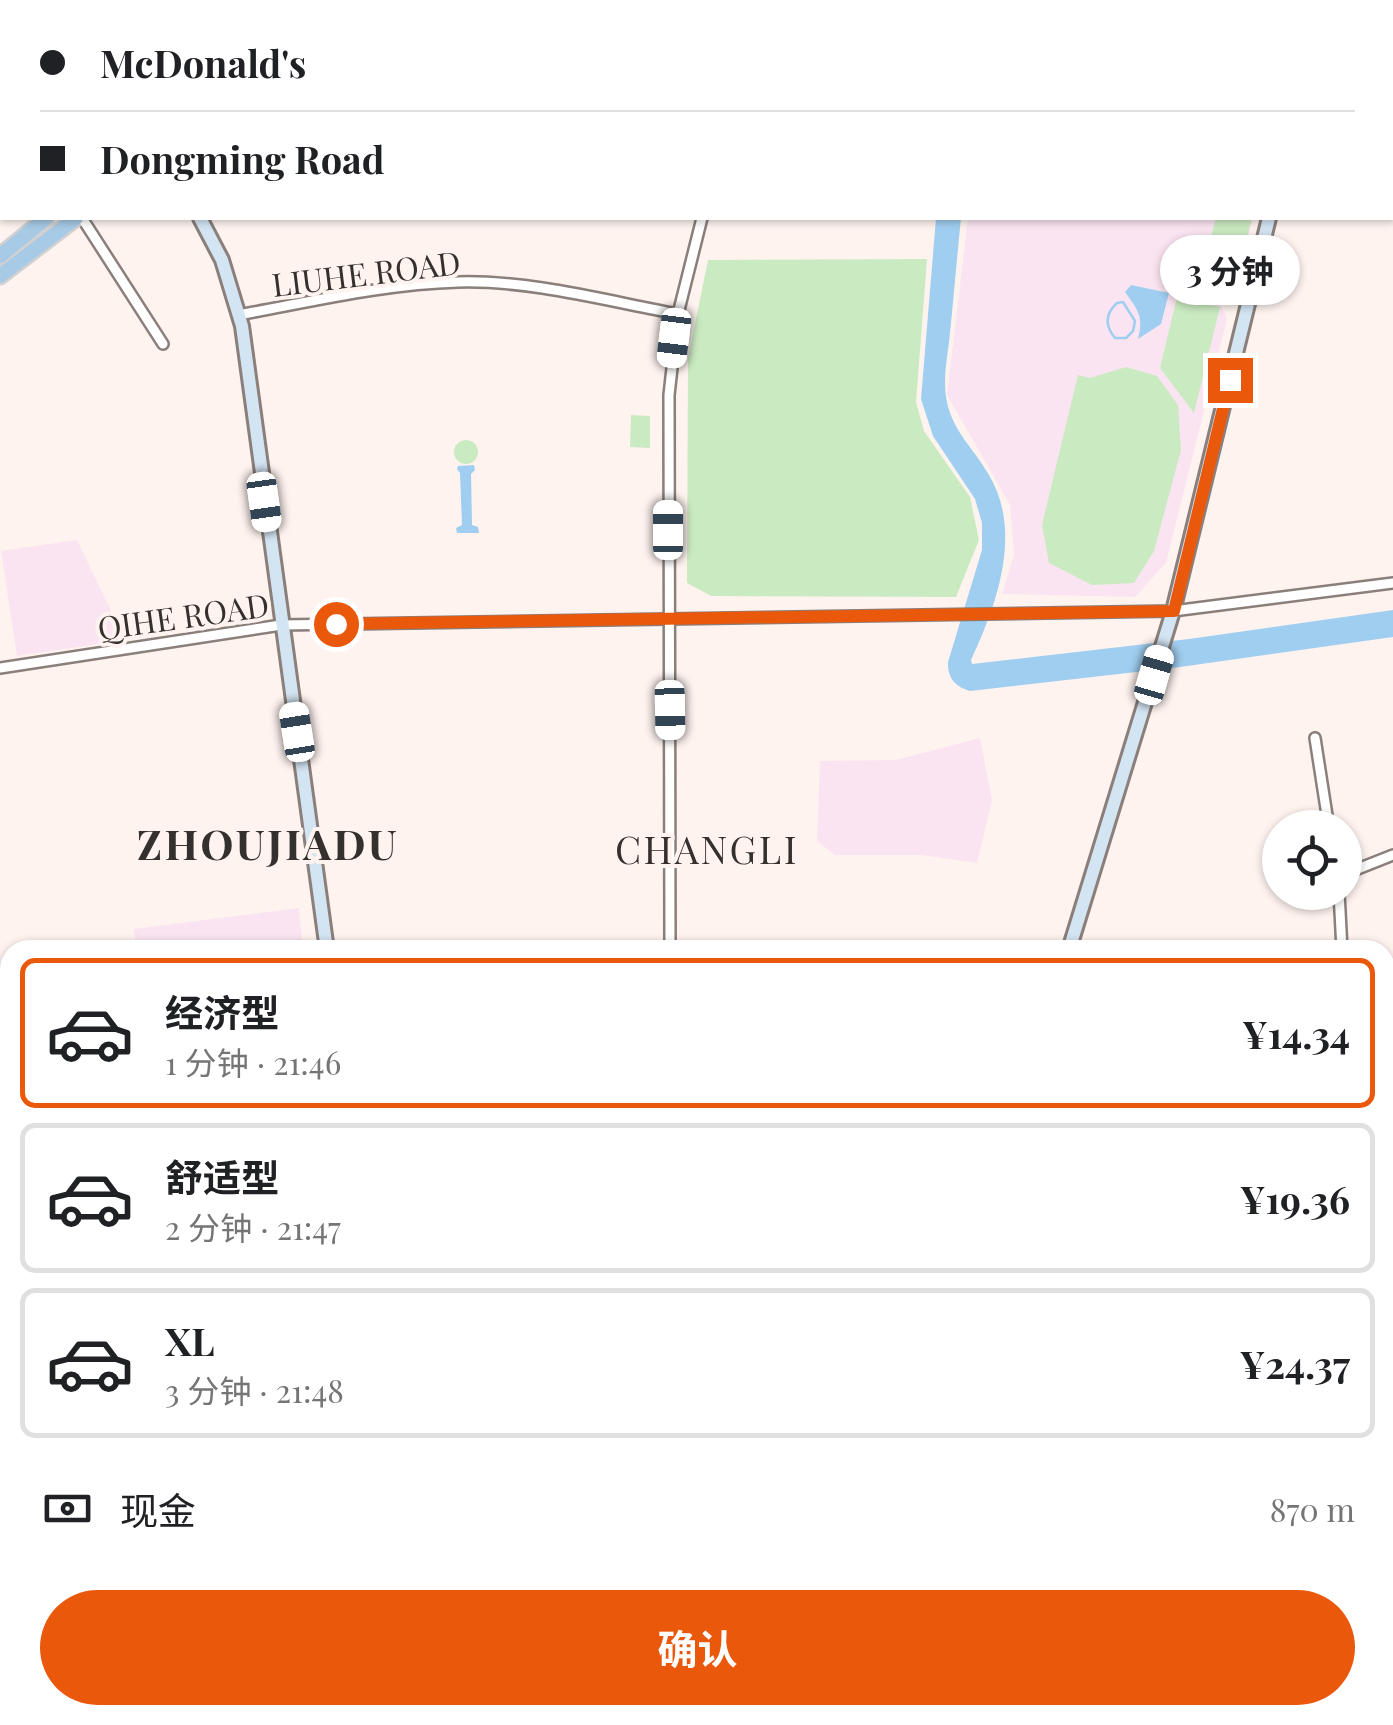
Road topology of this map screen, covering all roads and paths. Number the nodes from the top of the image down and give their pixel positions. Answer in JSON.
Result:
{"nodes":[{"id":1,"x":44,"y":220,"type":"edge"},
{"id":2,"x":76,"y":220,"type":"edge"},
{"id":3,"x":80,"y":220,"type":"edge"},
{"id":4,"x":201,"y":220,"type":"edge"},
{"id":5,"x":702,"y":220,"type":"edge"},
{"id":6,"x":1269,"y":220,"type":"edge"},
{"id":7,"x":0,"y":256,"type":"edge"},
{"id":8,"x":0,"y":276,"type":"edge"},
{"id":9,"x":238,"y":314,"type":"junction"},
{"id":10,"x":678,"y":314,"type":"junction"},
{"id":11,"x":163,"y":344,"type":"dead end"},
{"id":12,"x":1393,"y":583,"type":"edge"},
{"id":13,"x":1174,"y":611,"type":"junction"},
{"id":14,"x":668,"y":620,"type":"junction"},
{"id":15,"x":281,"y":625,"type":"junction"},
{"id":16,"x":0,"y":668,"type":"edge"},
{"id":17,"x":1316,"y":738,"type":"dead end"},
{"id":18,"x":1326,"y":810,"type":"edge"},
{"id":19,"x":1393,"y":855,"type":"edge"},
{"id":20,"x":1362,"y":867,"type":"edge"},
{"id":21,"x":1340,"y":910,"type":"edge"},
{"id":22,"x":326,"y":940,"type":"edge"},
{"id":23,"x":670,"y":940,"type":"edge"},
{"id":24,"x":1072,"y":940,"type":"edge"},
{"id":25,"x":1341,"y":940,"type":"edge"}],
"edges":[{"from":1,"to":7,"type":"main road"},
{"from":2,"to":8,"type":"main road"},
{"from":3,"to":11,"type":"street"},
{"from":4,"to":9,"type":"street"},
{"from":5,"to":10,"type":"street"},
{"from":6,"to":13,"type":"street"},
{"from":9,"to":10,"type":"street","name":"LIUHE ROAD"},
{"from":9,"to":15,"type":"street"},
{"from":10,"to":14,"type":"street"},
{"from":12,"to":13,"type":"street","name":"QIHE ROAD"},
{"from":13,"to":14,"type":"street","name":"QIHE ROAD"},
{"from":13,"to":24,"type":"street"},
{"from":14,"to":15,"type":"street","name":"QIHE ROAD"},
{"from":14,"to":23,"type":"street"},
{"from":15,"to":16,"type":"street","name":"QIHE ROAD"},
{"from":15,"to":22,"type":"street"},
{"from":17,"to":18,"type":"street"},
{"from":19,"to":20,"type":"street"},
{"from":21,"to":25,"type":"street"}]}
